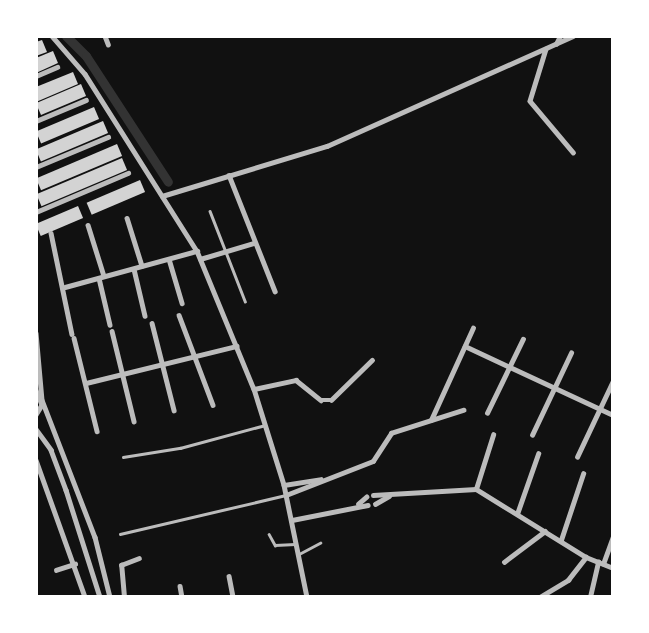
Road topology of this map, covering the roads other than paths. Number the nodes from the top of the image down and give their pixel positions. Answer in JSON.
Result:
{"nodes":[{"id":1,"x":52,"y":36,"type":"edge"},
{"id":2,"x":105,"y":36,"type":"edge"},
{"id":3,"x":560,"y":36,"type":"edge"},
{"id":4,"x":573,"y":36,"type":"edge"},
{"id":5,"x":108,"y":44,"type":"dead end"},
{"id":6,"x":556,"y":44,"type":"junction"},
{"id":7,"x":546,"y":49,"type":"junction"},
{"id":8,"x":57,"y":67,"type":"dead end"},
{"id":9,"x":36,"y":76,"type":"edge"},
{"id":10,"x":86,"y":100,"type":"dead end"},
{"id":11,"x":36,"y":121,"type":"edge"},
{"id":12,"x":108,"y":137,"type":"dead end"},
{"id":13,"x":573,"y":152,"type":"dead end"},
{"id":14,"x":36,"y":167,"type":"edge"},
{"id":15,"x":128,"y":173,"type":"dead end"},
{"id":16,"x":229,"y":175,"type":"junction"},
{"id":17,"x":162,"y":196,"type":"junction"},
{"id":18,"x":210,"y":211,"type":"dead end"},
{"id":19,"x":36,"y":212,"type":"edge"},
{"id":20,"x":127,"y":218,"type":"dead end"},
{"id":21,"x":88,"y":225,"type":"dead end"},
{"id":22,"x":51,"y":233,"type":"dead end"},
{"id":23,"x":254,"y":242,"type":"junction"},
{"id":24,"x":197,"y":251,"type":"junction"},
{"id":25,"x":225,"y":252,"type":"junction"},
{"id":26,"x":169,"y":259,"type":"junction"},
{"id":27,"x":200,"y":259,"type":"junction"},
{"id":28,"x":142,"y":266,"type":"junction"},
{"id":29,"x":134,"y":268,"type":"junction"},
{"id":30,"x":102,"y":277,"type":"junction"},
{"id":31,"x":65,"y":287,"type":"junction"},
{"id":32,"x":274,"y":291,"type":"dead end"},
{"id":33,"x":245,"y":302,"type":"dead end"},
{"id":34,"x":182,"y":304,"type":"dead end"},
{"id":35,"x":178,"y":315,"type":"dead end"},
{"id":36,"x":145,"y":316,"type":"dead end"},
{"id":37,"x":152,"y":323,"type":"dead end"},
{"id":38,"x":110,"y":325,"type":"dead end"},
{"id":39,"x":473,"y":328,"type":"dead end"},
{"id":40,"x":112,"y":331,"type":"dead end"},
{"id":41,"x":36,"y":333,"type":"edge"},
{"id":42,"x":523,"y":339,"type":"dead end"},
{"id":43,"x":237,"y":346,"type":"junction"},
{"id":44,"x":465,"y":346,"type":"junction"},
{"id":45,"x":571,"y":352,"type":"dead end"},
{"id":46,"x":198,"y":356,"type":"junction"},
{"id":47,"x":372,"y":360,"type":"dead end"},
{"id":48,"x":163,"y":366,"type":"junction"},
{"id":49,"x":510,"y":367,"type":"junction"},
{"id":50,"x":123,"y":375,"type":"junction"},
{"id":51,"x":613,"y":381,"type":"edge"},
{"id":52,"x":86,"y":383,"type":"junction"},
{"id":53,"x":554,"y":388,"type":"junction"},
{"id":54,"x":254,"y":389,"type":"junction"},
{"id":55,"x":36,"y":390,"type":"edge"},
{"id":56,"x":42,"y":400,"type":"junction"},
{"id":57,"x":213,"y":404,"type":"dead end"},
{"id":58,"x":599,"y":409,"type":"junction"},
{"id":59,"x":174,"y":410,"type":"dead end"},
{"id":60,"x":462,"y":410,"type":"dead end"},
{"id":61,"x":487,"y":413,"type":"dead end"},
{"id":62,"x":36,"y":415,"type":"edge"},
{"id":63,"x":613,"y":416,"type":"edge"},
{"id":64,"x":432,"y":420,"type":"junction"},
{"id":65,"x":134,"y":421,"type":"dead end"},
{"id":66,"x":265,"y":424,"type":"junction"},
{"id":67,"x":36,"y":430,"type":"edge"},
{"id":68,"x":97,"y":431,"type":"dead end"},
{"id":69,"x":532,"y":434,"type":"dead end"},
{"id":70,"x":493,"y":436,"type":"dead end"},
{"id":71,"x":538,"y":454,"type":"dead end"},
{"id":72,"x":123,"y":457,"type":"dead end"},
{"id":73,"x":577,"y":457,"type":"dead end"},
{"id":74,"x":36,"y":460,"type":"edge"},
{"id":75,"x":583,"y":474,"type":"dead end"},
{"id":76,"x":321,"y":478,"type":"junction"},
{"id":77,"x":284,"y":485,"type":"junction"},
{"id":78,"x":476,"y":489,"type":"junction"},
{"id":79,"x":286,"y":495,"type":"junction"},
{"id":80,"x":373,"y":495,"type":"dead end"},
{"id":81,"x":389,"y":496,"type":"junction"},
{"id":82,"x":366,"y":497,"type":"dead end"},
{"id":83,"x":358,"y":504,"type":"junction"},
{"id":84,"x":375,"y":504,"type":"dead end"},
{"id":85,"x":368,"y":505,"type":"dead end"},
{"id":86,"x":517,"y":514,"type":"junction"},
{"id":87,"x":292,"y":520,"type":"junction"},
{"id":88,"x":545,"y":531,"type":"junction"},
{"id":89,"x":120,"y":534,"type":"dead end"},
{"id":90,"x":269,"y":534,"type":"dead end"},
{"id":91,"x":613,"y":537,"type":"edge"},
{"id":92,"x":560,"y":540,"type":"junction"},
{"id":93,"x":297,"y":544,"type":"junction"},
{"id":94,"x":320,"y":544,"type":"dead end"},
{"id":95,"x":299,"y":554,"type":"junction"},
{"id":96,"x":586,"y":557,"type":"junction"},
{"id":97,"x":139,"y":558,"type":"dead end"},
{"id":98,"x":504,"y":562,"type":"dead end"},
{"id":99,"x":600,"y":563,"type":"junction"},
{"id":100,"x":76,"y":564,"type":"junction"},
{"id":101,"x":613,"y":568,"type":"edge"},
{"id":102,"x":56,"y":570,"type":"dead end"},
{"id":103,"x":229,"y":576,"type":"dead end"},
{"id":104,"x":180,"y":586,"type":"dead end"},
{"id":105,"x":85,"y":597,"type":"edge"},
{"id":106,"x":100,"y":597,"type":"edge"},
{"id":107,"x":110,"y":597,"type":"edge"},
{"id":108,"x":124,"y":597,"type":"edge"},
{"id":109,"x":182,"y":597,"type":"edge"},
{"id":110,"x":233,"y":597,"type":"edge"},
{"id":111,"x":307,"y":597,"type":"edge"},
{"id":112,"x":540,"y":597,"type":"edge"},
{"id":113,"x":590,"y":597,"type":"edge"}],
"edges":[{"from":1,"to":17,"type":"street"},
{"from":2,"to":5,"type":"street"},
{"from":3,"to":6,"type":"street"},
{"from":4,"to":6,"type":"street"},
{"from":6,"to":7,"type":"street"},
{"from":7,"to":13,"type":"street"},
{"from":7,"to":16,"type":"street"},
{"from":8,"to":9,"type":"street"},
{"from":10,"to":11,"type":"street"},
{"from":12,"to":14,"type":"street"},
{"from":15,"to":19,"type":"street"},
{"from":16,"to":17,"type":"street"},
{"from":16,"to":23,"type":"street"},
{"from":17,"to":24,"type":"street"},
{"from":18,"to":25,"type":"lane"},
{"from":20,"to":28,"type":"street"},
{"from":21,"to":30,"type":"street"},
{"from":22,"to":31,"type":"street"},
{"from":23,"to":25,"type":"street"},
{"from":23,"to":32,"type":"street"},
{"from":24,"to":26,"type":"street"},
{"from":24,"to":27,"type":"street"},
{"from":25,"to":27,"type":"street"},
{"from":25,"to":33,"type":"lane"},
{"from":26,"to":28,"type":"street"},
{"from":26,"to":34,"type":"street"},
{"from":27,"to":43,"type":"street"},
{"from":28,"to":29,"type":"street"},
{"from":29,"to":30,"type":"street"},
{"from":29,"to":36,"type":"street"},
{"from":30,"to":31,"type":"street"},
{"from":30,"to":38,"type":"street"},
{"from":31,"to":52,"type":"street"},
{"from":35,"to":46,"type":"street"},
{"from":37,"to":48,"type":"street"},
{"from":39,"to":44,"type":"street"},
{"from":40,"to":50,"type":"street"},
{"from":41,"to":56,"type":"street"},
{"from":42,"to":49,"type":"street"},
{"from":43,"to":46,"type":"street"},
{"from":43,"to":54,"type":"street"},
{"from":44,"to":49,"type":"street"},
{"from":44,"to":64,"type":"street"},
{"from":45,"to":53,"type":"street"},
{"from":46,"to":48,"type":"street"},
{"from":46,"to":57,"type":"street"},
{"from":47,"to":54,"type":"street"},
{"from":48,"to":50,"type":"street"},
{"from":48,"to":59,"type":"street"},
{"from":49,"to":53,"type":"street"},
{"from":49,"to":61,"type":"street"},
{"from":50,"to":52,"type":"street"},
{"from":50,"to":65,"type":"street"},
{"from":51,"to":58,"type":"street"},
{"from":52,"to":68,"type":"street"},
{"from":53,"to":58,"type":"street"},
{"from":53,"to":69,"type":"street"},
{"from":54,"to":66,"type":"street"},
{"from":55,"to":56,"type":"street"},
{"from":56,"to":62,"type":"street"},
{"from":56,"to":107,"type":"street"},
{"from":58,"to":63,"type":"street"},
{"from":58,"to":73,"type":"street"},
{"from":60,"to":64,"type":"street"},
{"from":64,"to":76,"type":"street"},
{"from":66,"to":72,"type":"lane"},
{"from":66,"to":77,"type":"street"},
{"from":67,"to":106,"type":"street"},
{"from":70,"to":78,"type":"street"},
{"from":71,"to":86,"type":"street"},
{"from":74,"to":100,"type":"street"},
{"from":75,"to":92,"type":"street"},
{"from":76,"to":77,"type":"street"},
{"from":76,"to":79,"type":"street"},
{"from":77,"to":79,"type":"street"},
{"from":78,"to":81,"type":"street"},
{"from":78,"to":86,"type":"street"},
{"from":79,"to":87,"type":"street"},
{"from":79,"to":89,"type":"lane"},
{"from":80,"to":81,"type":"street"},
{"from":81,"to":84,"type":"street"},
{"from":82,"to":83,"type":"street"},
{"from":83,"to":85,"type":"street"},
{"from":83,"to":87,"type":"street"},
{"from":86,"to":88,"type":"street"},
{"from":87,"to":93,"type":"street"},
{"from":88,"to":92,"type":"street"},
{"from":88,"to":98,"type":"street"},
{"from":90,"to":93,"type":"lane"},
{"from":91,"to":99,"type":"street"},
{"from":92,"to":96,"type":"street"},
{"from":93,"to":95,"type":"street"},
{"from":94,"to":95,"type":"lane"},
{"from":95,"to":111,"type":"street"},
{"from":96,"to":99,"type":"street"},
{"from":96,"to":112,"type":"street"},
{"from":97,"to":108,"type":"street"},
{"from":99,"to":101,"type":"street"},
{"from":99,"to":113,"type":"street"},
{"from":100,"to":102,"type":"street"},
{"from":100,"to":105,"type":"street"},
{"from":103,"to":110,"type":"street"},
{"from":104,"to":109,"type":"street"}]}
